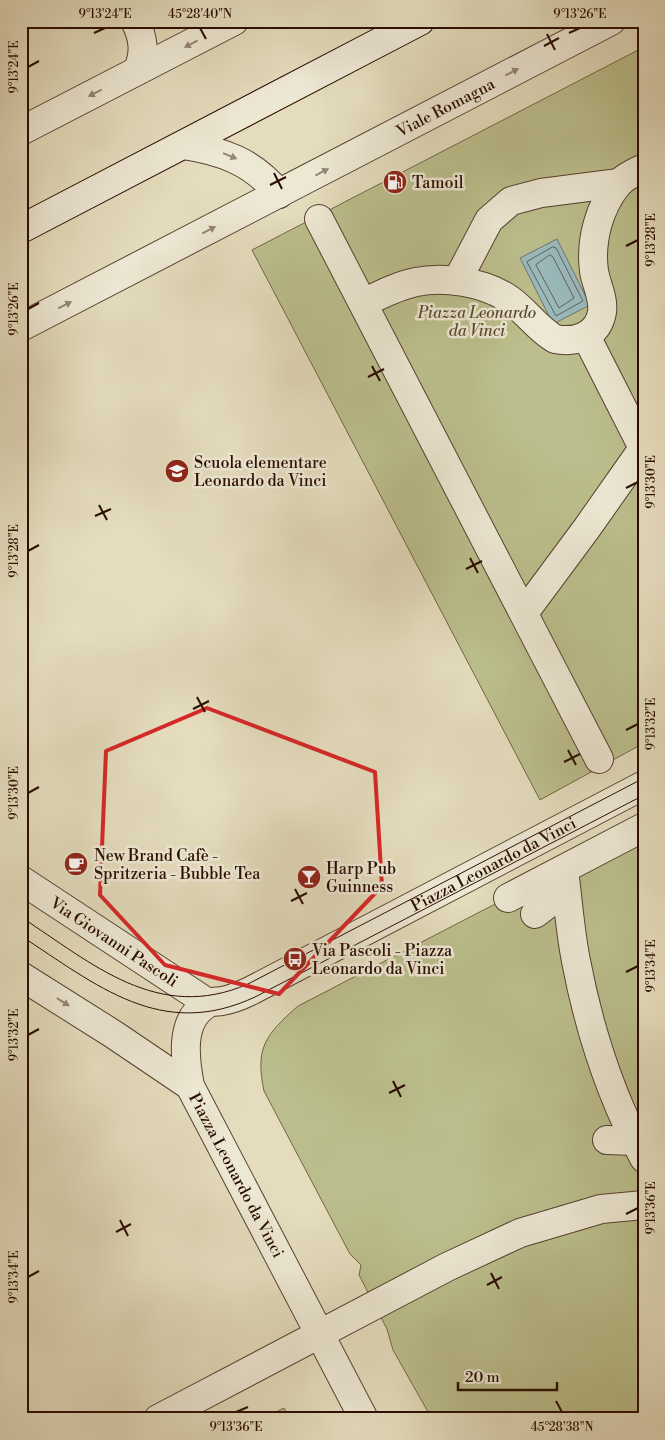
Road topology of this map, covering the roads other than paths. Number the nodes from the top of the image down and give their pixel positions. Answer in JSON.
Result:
{"nodes":[{"id":1,"x":135,"y":21,"type":"edge"},
{"id":2,"x":234,"y":21,"type":"edge"},
{"id":3,"x":420,"y":21,"type":"edge"},
{"id":4,"x":611,"y":21,"type":"edge"},
{"id":5,"x":138,"y":70,"type":"junction"},
{"id":6,"x":21,"y":131,"type":"edge"},
{"id":7,"x":183,"y":145,"type":"junction"},
{"id":8,"x":644,"y":168,"type":"edge"},
{"id":9,"x":619,"y":183,"type":"junction"},
{"id":10,"x":279,"y":194,"type":"junction"},
{"id":11,"x":319,"y":219,"type":"dead end"},
{"id":12,"x":21,"y":229,"type":"edge"},
{"id":13,"x":457,"y":281,"type":"junction"},
{"id":14,"x":362,"y":302,"type":"junction"},
{"id":15,"x":21,"y":328,"type":"edge"},
{"id":16,"x":586,"y":336,"type":"junction"},
{"id":17,"x":643,"y":446,"type":"edge"},
{"id":18,"x":524,"y":613,"type":"junction"},
{"id":19,"x":599,"y":759,"type":"dead end"},
{"id":20,"x":644,"y":785,"type":"edge"},
{"id":21,"x":644,"y":827,"type":"edge"},
{"id":22,"x":21,"y":880,"type":"edge"},
{"id":23,"x":565,"y":880,"type":"junction"},
{"id":24,"x":508,"y":898,"type":"dead end"},
{"id":25,"x":534,"y":914,"type":"dead end"},
{"id":26,"x":21,"y":976,"type":"edge"},
{"id":27,"x":208,"y":1002,"type":"junction"},
{"id":28,"x":190,"y":1086,"type":"junction"},
{"id":29,"x":607,"y":1140,"type":"dead end"},
{"id":30,"x":639,"y":1150,"type":"edge"},
{"id":31,"x":644,"y":1204,"type":"edge"},
{"id":32,"x":320,"y":1334,"type":"junction"},
{"id":33,"x":158,"y":1419,"type":"edge"},
{"id":34,"x":364,"y":1419,"type":"edge"}],
"edges":[{"from":1,"to":5,"type":"street"},
{"from":2,"to":5,"type":"street","one_way":true},
{"from":3,"to":7,"type":"street"},
{"from":10,"to":4,"type":"street","name":"Viale Romagna","one_way":true},
{"from":5,"to":6,"type":"street","one_way":true},
{"from":7,"to":10,"type":"street","one_way":true},
{"from":7,"to":12,"type":"street"},
{"from":8,"to":9,"type":"street"},
{"from":9,"to":13,"type":"street"},
{"from":9,"to":16,"type":"street"},
{"from":15,"to":10,"type":"street","name":"Viale Romagna","one_way":true},
{"from":11,"to":14,"type":"street"},
{"from":13,"to":14,"type":"street"},
{"from":13,"to":16,"type":"street"},
{"from":14,"to":18,"type":"street"},
{"from":16,"to":17,"type":"street"},
{"from":17,"to":18,"type":"street"},
{"from":18,"to":19,"type":"street"},
{"from":20,"to":27,"type":"street","name":"Piazza Leonardo da Vinci"},
{"from":21,"to":23,"type":"street"},
{"from":22,"to":27,"type":"street","name":"Via Giovanni Pascoli"},
{"from":23,"to":24,"type":"street"},
{"from":23,"to":25,"type":"street"},
{"from":23,"to":30,"type":"street"},
{"from":26,"to":28,"type":"street","one_way":true},
{"from":27,"to":28,"type":"street","name":"Piazza Leonardo da Vinci"},
{"from":28,"to":32,"type":"street","name":"Piazza Leonardo da Vinci"},
{"from":29,"to":30,"type":"street"},
{"from":31,"to":32,"type":"street"},
{"from":32,"to":33,"type":"street"},
{"from":32,"to":34,"type":"street","name":"Piazza Leonardo da Vinci"}]}
